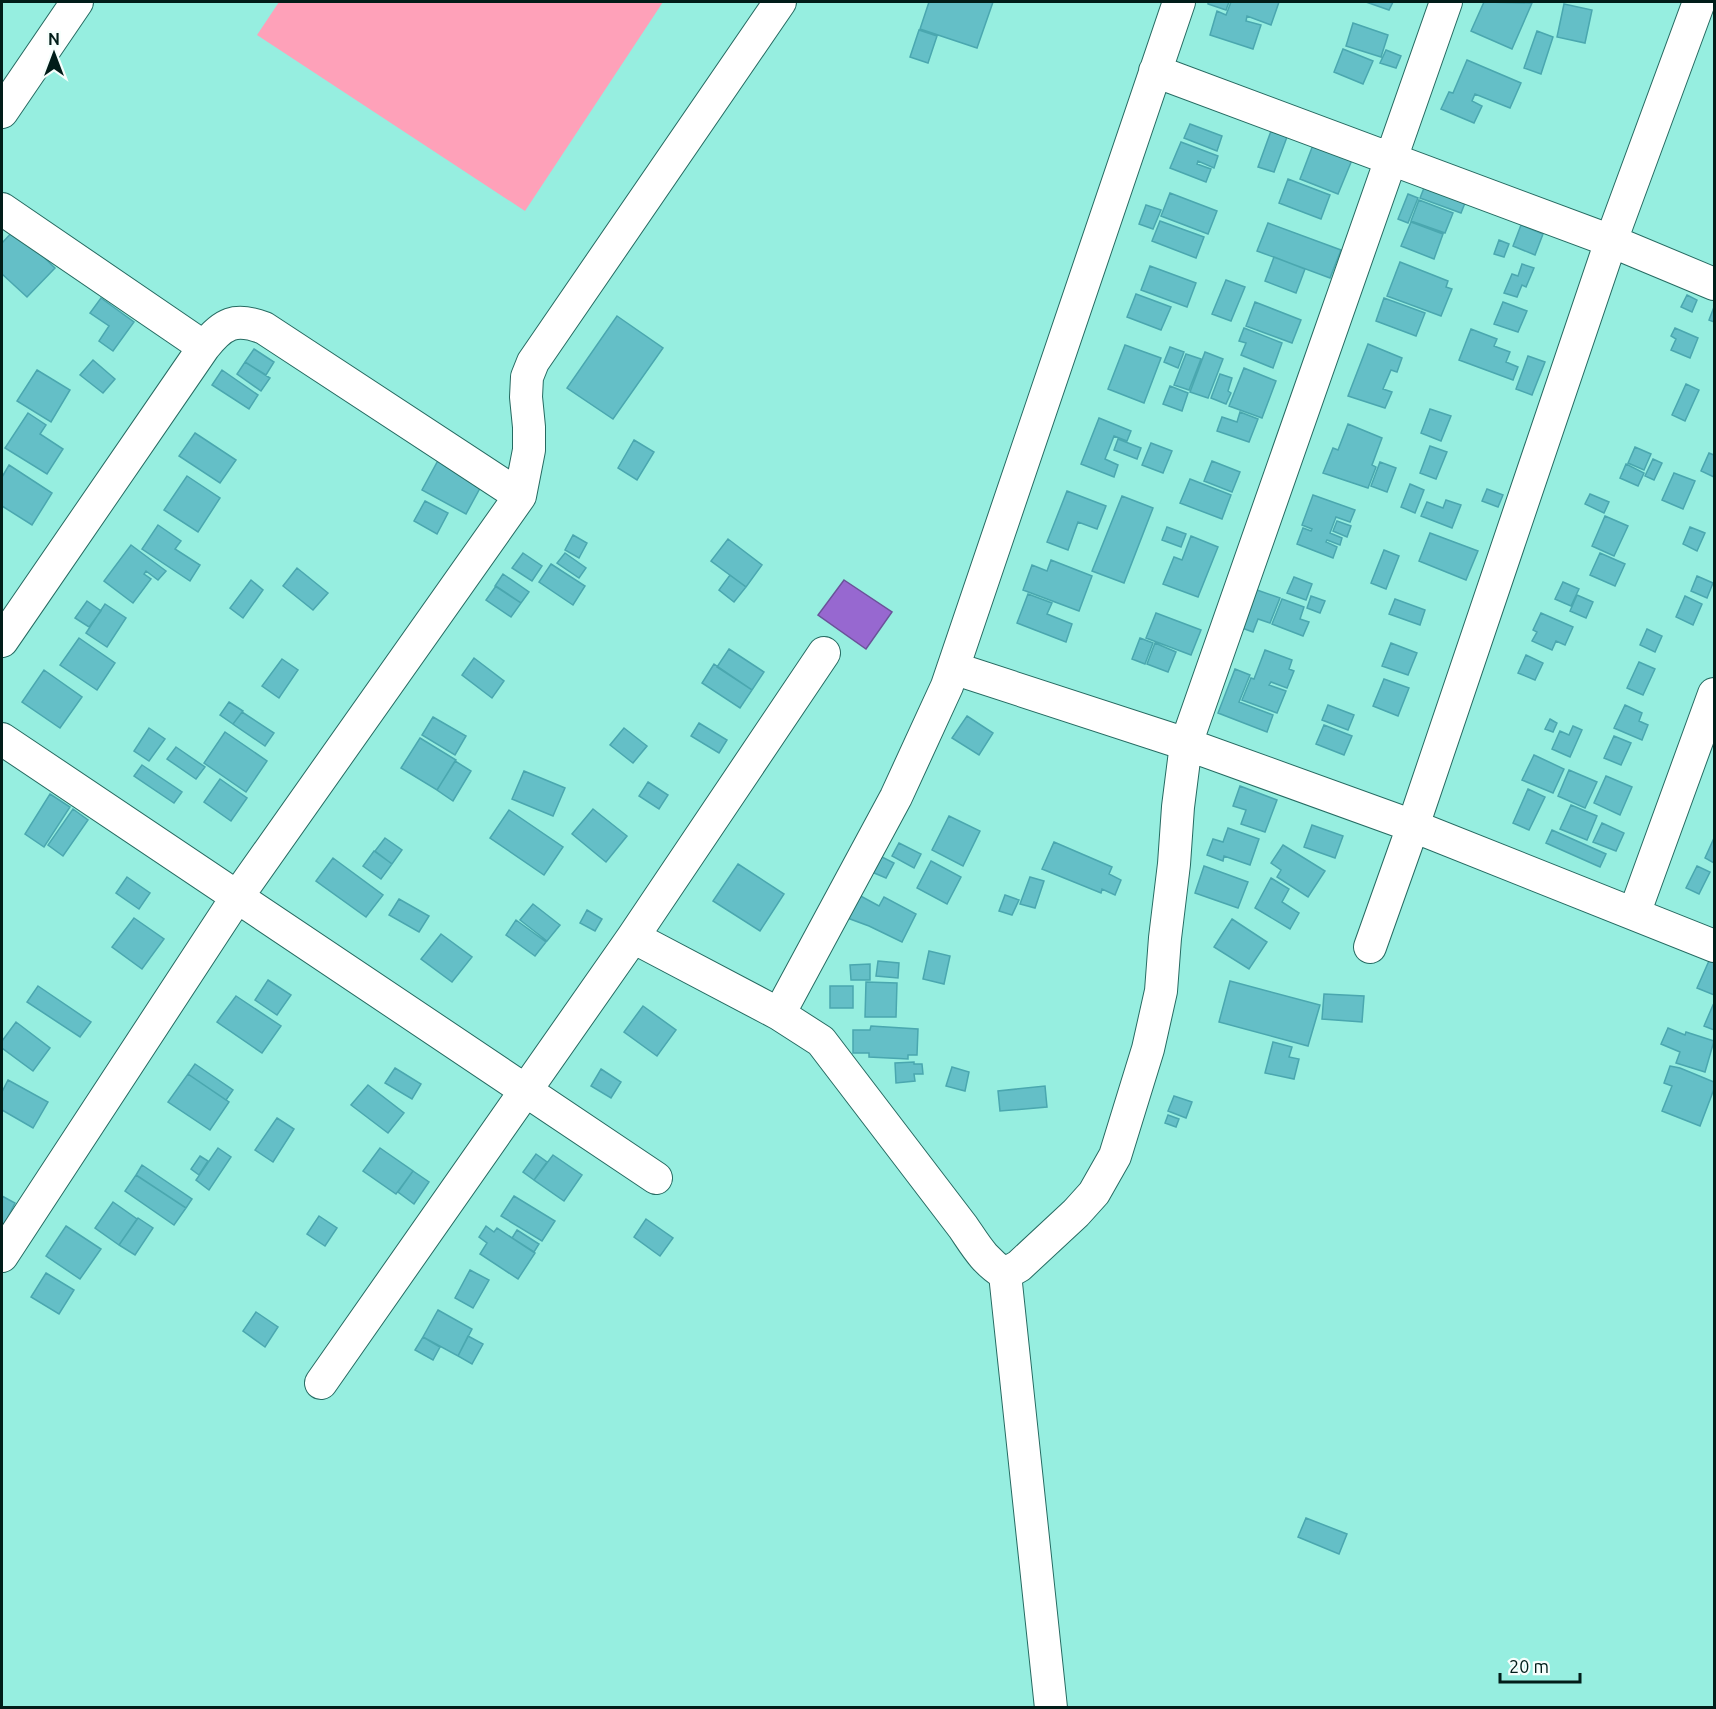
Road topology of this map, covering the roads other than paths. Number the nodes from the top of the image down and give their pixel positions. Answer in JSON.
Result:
{"nodes":[{"id":1,"x":77,"y":2,"type":"edge"},
{"id":2,"x":780,"y":2,"type":"edge"},
{"id":3,"x":1179,"y":2,"type":"edge"},
{"id":4,"x":1446,"y":2,"type":"edge"},
{"id":5,"x":1699,"y":2,"type":"edge"},
{"id":6,"x":1155,"y":71,"type":"junction"},
{"id":7,"x":2,"y":112,"type":"edge"},
{"id":8,"x":1391,"y":159,"type":"junction"},
{"id":9,"x":2,"y":209,"type":"edge"},
{"id":10,"x":1611,"y":241,"type":"junction"},
{"id":11,"x":1714,"y":284,"type":"edge"},
{"id":12,"x":204,"y":347,"type":"junction"},
{"id":13,"x":520,"y":496,"type":"junction"},
{"id":14,"x":2,"y":641,"type":"edge"},
{"id":15,"x":824,"y":653,"type":"dead end"},
{"id":16,"x":953,"y":668,"type":"junction"},
{"id":17,"x":1714,"y":694,"type":"edge"},
{"id":18,"x":2,"y":739,"type":"edge"},
{"id":19,"x":1186,"y":744,"type":"junction"},
{"id":20,"x":1413,"y":826,"type":"junction"},
{"id":21,"x":237,"y":897,"type":"junction"},
{"id":22,"x":1634,"y":914,"type":"junction"},
{"id":23,"x":633,"y":937,"type":"junction"},
{"id":24,"x":1714,"y":946,"type":"edge"},
{"id":25,"x":1370,"y":947,"type":"dead end"},
{"id":26,"x":779,"y":1014,"type":"junction"},
{"id":27,"x":525,"y":1090,"type":"junction"},
{"id":28,"x":657,"y":1178,"type":"dead end"},
{"id":29,"x":2,"y":1256,"type":"edge"},
{"id":30,"x":1005,"y":1274,"type":"junction"},
{"id":31,"x":321,"y":1383,"type":"dead end"},
{"id":32,"x":1051,"y":1707,"type":"edge"}],
"edges":[{"from":1,"to":7,"type":"street"},
{"from":2,"to":13,"type":"street"},
{"from":3,"to":6,"type":"street"},
{"from":4,"to":8,"type":"street"},
{"from":5,"to":10,"type":"street"},
{"from":6,"to":8,"type":"street"},
{"from":6,"to":16,"type":"street"},
{"from":8,"to":10,"type":"street"},
{"from":8,"to":19,"type":"street"},
{"from":9,"to":12,"type":"street"},
{"from":10,"to":11,"type":"street"},
{"from":10,"to":20,"type":"street"},
{"from":12,"to":13,"type":"street"},
{"from":12,"to":14,"type":"street"},
{"from":13,"to":21,"type":"street"},
{"from":15,"to":23,"type":"street"},
{"from":16,"to":19,"type":"street"},
{"from":16,"to":26,"type":"street"},
{"from":17,"to":22,"type":"street"},
{"from":18,"to":21,"type":"street"},
{"from":19,"to":20,"type":"street"},
{"from":19,"to":30,"type":"street"},
{"from":20,"to":22,"type":"street"},
{"from":20,"to":25,"type":"street"},
{"from":21,"to":27,"type":"street"},
{"from":21,"to":29,"type":"street"},
{"from":22,"to":24,"type":"street"},
{"from":23,"to":26,"type":"street"},
{"from":23,"to":27,"type":"street"},
{"from":26,"to":30,"type":"street"},
{"from":27,"to":28,"type":"street"},
{"from":27,"to":31,"type":"street"},
{"from":30,"to":32,"type":"street"}]}
